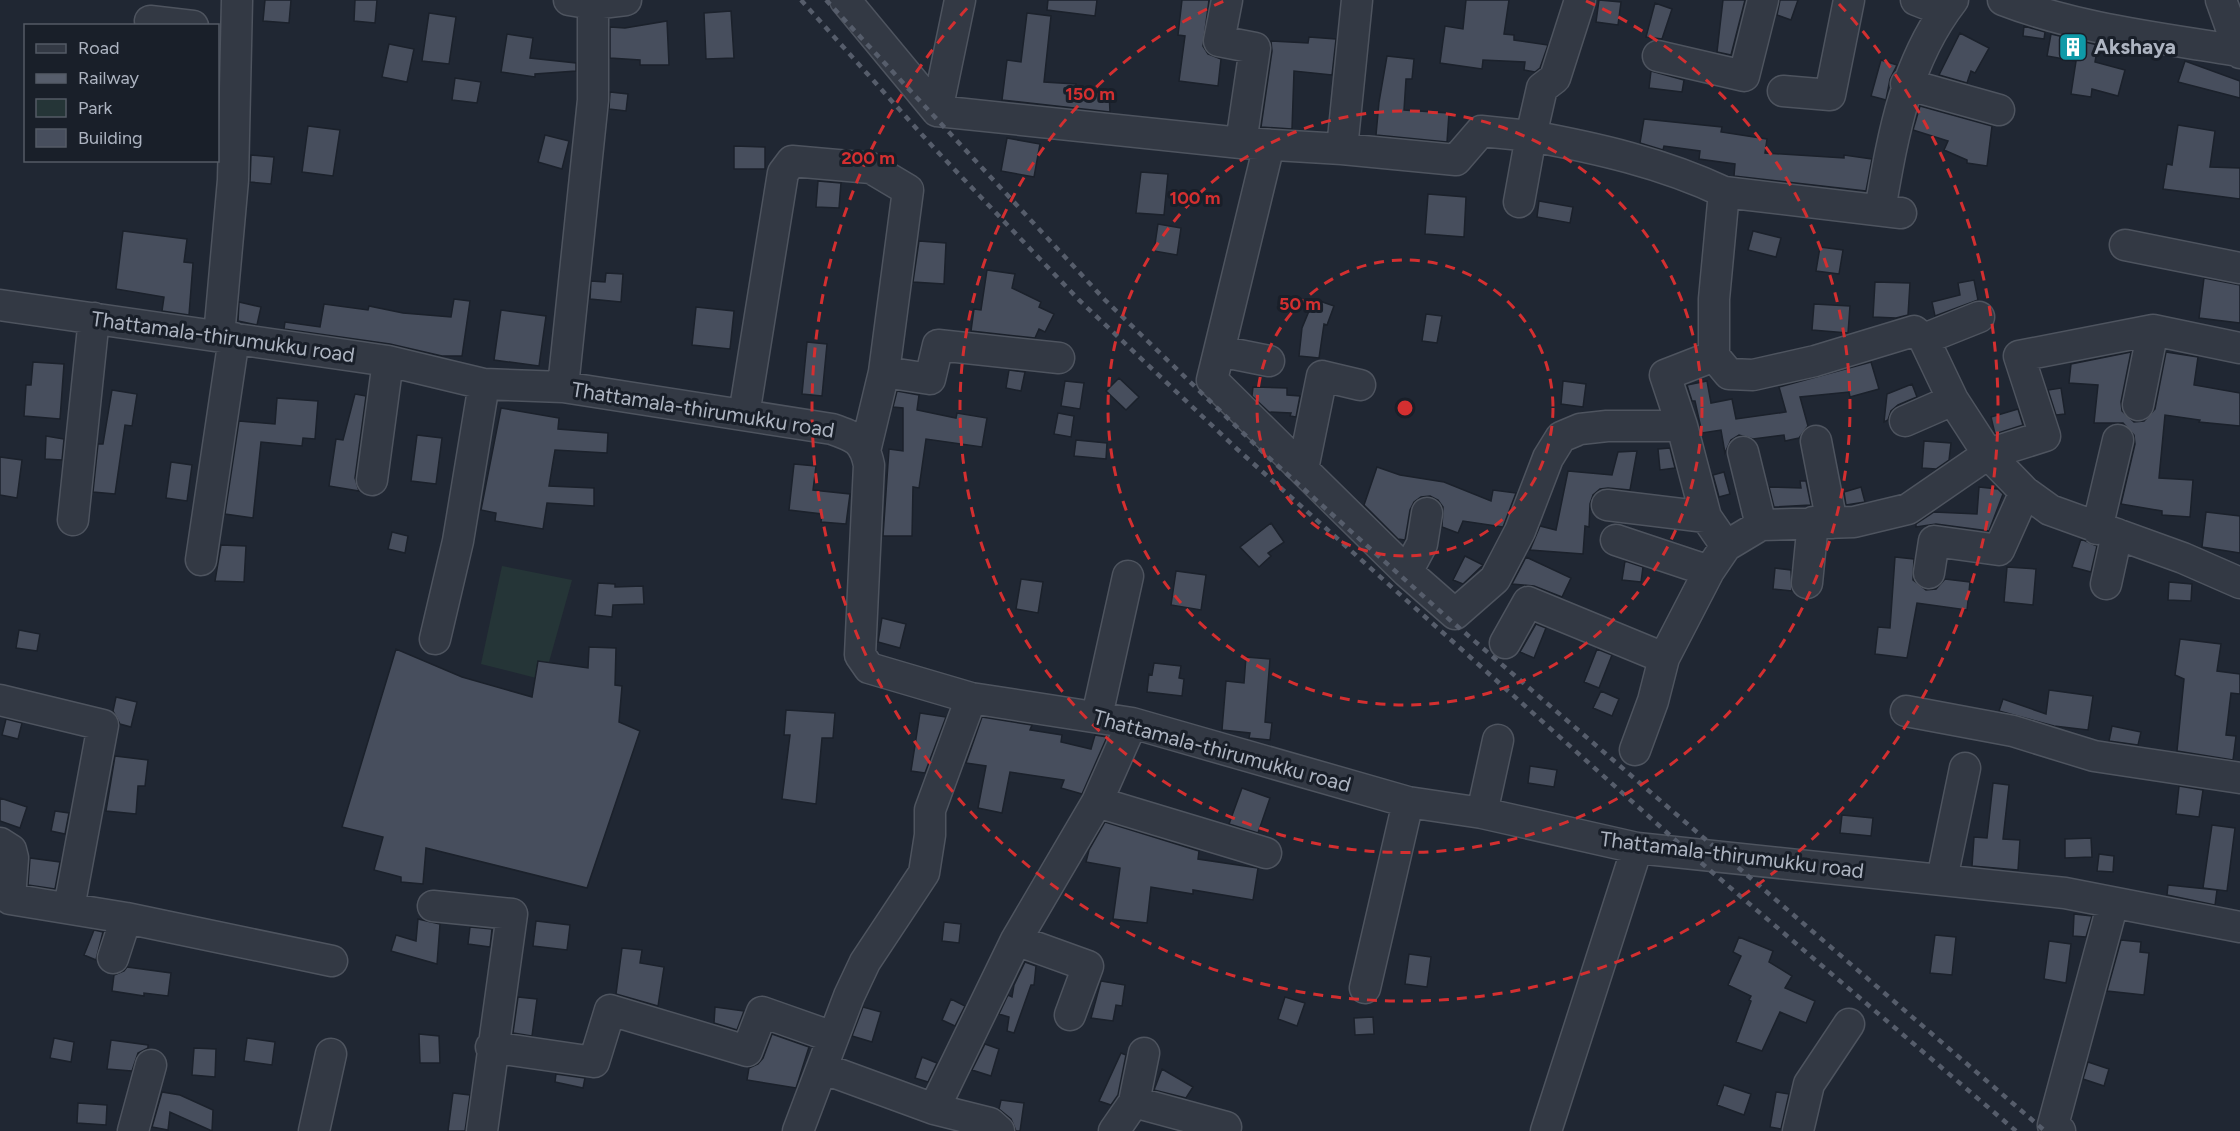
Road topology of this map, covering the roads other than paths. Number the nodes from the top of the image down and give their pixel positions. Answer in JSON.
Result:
{"nodes":[{"id":1,"x":237,"y":0,"type":"edge"},
{"id":2,"x":626,"y":0,"type":"edge"},
{"id":3,"x":845,"y":0,"type":"edge"},
{"id":4,"x":960,"y":0,"type":"edge"},
{"id":5,"x":1227,"y":0,"type":"edge"},
{"id":6,"x":1357,"y":0,"type":"edge"},
{"id":7,"x":1580,"y":0,"type":"edge"},
{"id":8,"x":1763,"y":0,"type":"edge"},
{"id":9,"x":1849,"y":0,"type":"edge"},
{"id":10,"x":1916,"y":0,"type":"edge"},
{"id":11,"x":2003,"y":0,"type":"edge"},
{"id":12,"x":2221,"y":0,"type":"edge"},
{"id":13,"x":581,"y":2,"type":"edge"},
{"id":14,"x":1948,"y":6,"type":"edge"},
{"id":15,"x":150,"y":21,"type":"dead end"},
{"id":16,"x":176,"y":24,"type":"edge"},
{"id":17,"x":227,"y":29,"type":"edge"},
{"id":18,"x":2240,"y":52,"type":"edge"},
{"id":19,"x":1658,"y":56,"type":"dead end"},
{"id":20,"x":1906,"y":84,"type":"junction"},
{"id":21,"x":1783,"y":91,"type":"dead end"},
{"id":22,"x":1999,"y":110,"type":"dead end"},
{"id":23,"x":937,"y":111,"type":"junction"},
{"id":24,"x":1530,"y":136,"type":"junction"},
{"id":25,"x":1255,"y":144,"type":"junction"},
{"id":26,"x":1342,"y":149,"type":"junction"},
{"id":27,"x":1724,"y":192,"type":"junction"},
{"id":28,"x":1519,"y":202,"type":"dead end"},
{"id":29,"x":2125,"y":245,"type":"dead end"},
{"id":30,"x":2240,"y":268,"type":"edge"},
{"id":31,"x":0,"y":304,"type":"edge"},
{"id":32,"x":1979,"y":317,"type":"dead end"},
{"id":33,"x":94,"y":318,"type":"junction"},
{"id":34,"x":2153,"y":330,"type":"junction"},
{"id":35,"x":227,"y":337,"type":"junction"},
{"id":36,"x":1924,"y":339,"type":"junction"},
{"id":37,"x":2240,"y":348,"type":"edge"},
{"id":38,"x":1219,"y":351,"type":"junction"},
{"id":39,"x":1714,"y":356,"type":"junction"},
{"id":40,"x":1059,"y":358,"type":"dead end"},
{"id":41,"x":388,"y":361,"type":"junction"},
{"id":42,"x":1269,"y":361,"type":"dead end"},
{"id":43,"x":885,"y":372,"type":"junction"},
{"id":44,"x":484,"y":384,"type":"junction"},
{"id":45,"x":1360,"y":385,"type":"dead end"},
{"id":46,"x":563,"y":387,"type":"junction"},
{"id":47,"x":1953,"y":400,"type":"junction"},
{"id":48,"x":2138,"y":405,"type":"dead end"},
{"id":49,"x":744,"y":415,"type":"junction"},
{"id":50,"x":1905,"y":421,"type":"dead end"},
{"id":51,"x":1682,"y":426,"type":"junction"},
{"id":52,"x":2118,"y":440,"type":"dead end"},
{"id":53,"x":1816,"y":441,"type":"dead end"},
{"id":54,"x":866,"y":447,"type":"junction"},
{"id":55,"x":1743,"y":452,"type":"dead end"},
{"id":56,"x":1988,"y":454,"type":"junction"},
{"id":57,"x":1303,"y":470,"type":"junction"},
{"id":58,"x":372,"y":480,"type":"dead end"},
{"id":59,"x":2025,"y":492,"type":"junction"},
{"id":60,"x":1607,"y":506,"type":"dead end"},
{"id":61,"x":1427,"y":513,"type":"dead end"},
{"id":62,"x":1706,"y":517,"type":"junction"},
{"id":63,"x":73,"y":520,"type":"dead end"},
{"id":64,"x":1822,"y":523,"type":"junction"},
{"id":65,"x":1761,"y":525,"type":"junction"},
{"id":66,"x":2107,"y":531,"type":"junction"},
{"id":67,"x":1616,"y":540,"type":"dead end"},
{"id":68,"x":1726,"y":546,"type":"junction"},
{"id":69,"x":201,"y":560,"type":"dead end"},
{"id":70,"x":1709,"y":571,"type":"junction"},
{"id":71,"x":1407,"y":572,"type":"junction"},
{"id":72,"x":1929,"y":573,"type":"dead end"},
{"id":73,"x":1128,"y":576,"type":"dead end"},
{"id":74,"x":1807,"y":583,"type":"dead end"},
{"id":75,"x":2240,"y":583,"type":"edge"},
{"id":76,"x":2106,"y":584,"type":"dead end"},
{"id":77,"x":435,"y":639,"type":"dead end"},
{"id":78,"x":1505,"y":644,"type":"dead end"},
{"id":79,"x":1664,"y":658,"type":"junction"},
{"id":80,"x":971,"y":698,"type":"junction"},
{"id":81,"x":0,"y":700,"type":"edge"},
{"id":82,"x":1906,"y":711,"type":"dead end"},
{"id":83,"x":1097,"y":716,"type":"junction"},
{"id":84,"x":1132,"y":723,"type":"junction"},
{"id":85,"x":1498,"y":740,"type":"dead end"},
{"id":86,"x":1635,"y":750,"type":"dead end"},
{"id":87,"x":1965,"y":768,"type":"dead end"},
{"id":88,"x":2240,"y":778,"type":"edge"},
{"id":89,"x":1097,"y":802,"type":"junction"},
{"id":90,"x":1408,"y":802,"type":"junction"},
{"id":91,"x":1482,"y":813,"type":"junction"},
{"id":92,"x":0,"y":843,"type":"edge"},
{"id":93,"x":1637,"y":848,"type":"junction"},
{"id":94,"x":1266,"y":853,"type":"dead end"},
{"id":95,"x":1942,"y":879,"type":"junction"},
{"id":96,"x":2113,"y":903,"type":"junction"},
{"id":97,"x":434,"y":906,"type":"dead end"},
{"id":98,"x":69,"y":908,"type":"junction"},
{"id":99,"x":126,"y":918,"type":"junction"},
{"id":100,"x":2240,"y":927,"type":"edge"},
{"id":101,"x":1016,"y":940,"type":"junction"},
{"id":102,"x":113,"y":958,"type":"dead end"},
{"id":103,"x":332,"y":961,"type":"dead end"},
{"id":104,"x":1365,"y":988,"type":"dead end"},
{"id":105,"x":1070,"y":1015,"type":"dead end"},
{"id":106,"x":1849,"y":1024,"type":"dead end"},
{"id":107,"x":833,"y":1037,"type":"junction"},
{"id":108,"x":491,"y":1047,"type":"junction"},
{"id":109,"x":1144,"y":1053,"type":"dead end"},
{"id":110,"x":331,"y":1054,"type":"dead end"},
{"id":111,"x":151,"y":1065,"type":"dead end"},
{"id":112,"x":822,"y":1068,"type":"junction"},
{"id":113,"x":1134,"y":1102,"type":"junction"},
{"id":114,"x":934,"y":1109,"type":"junction"},
{"id":115,"x":1230,"y":1130,"type":"edge"},
{"id":116,"x":133,"y":1131,"type":"edge"},
{"id":117,"x":314,"y":1131,"type":"edge"},
{"id":118,"x":482,"y":1131,"type":"edge"},
{"id":119,"x":798,"y":1131,"type":"edge"},
{"id":120,"x":999,"y":1131,"type":"edge"},
{"id":121,"x":1114,"y":1131,"type":"edge"},
{"id":122,"x":1546,"y":1131,"type":"edge"},
{"id":123,"x":1798,"y":1131,"type":"edge"},
{"id":124,"x":2060,"y":1131,"type":"edge"}],
"edges":[{"from":1,"to":17,"type":"street"},
{"from":2,"to":13,"type":"street"},
{"from":3,"to":23,"type":"street"},
{"from":4,"to":23,"type":"street"},
{"from":5,"to":25,"type":"street"},
{"from":6,"to":26,"type":"street"},
{"from":7,"to":24,"type":"street"},
{"from":8,"to":19,"type":"street"},
{"from":9,"to":21,"type":"street"},
{"from":10,"to":14,"type":"street"},
{"from":11,"to":18,"type":"street"},
{"from":12,"to":18,"type":"street"},
{"from":13,"to":46,"type":"street"},
{"from":14,"to":20,"type":"street"},
{"from":15,"to":16,"type":"street"},
{"from":17,"to":35,"type":"street"},
{"from":20,"to":22,"type":"street"},
{"from":20,"to":27,"type":"street"},
{"from":23,"to":25,"type":"street"},
{"from":24,"to":26,"type":"street"},
{"from":24,"to":27,"type":"street"},
{"from":24,"to":28,"type":"street"},
{"from":25,"to":26,"type":"street"},
{"from":25,"to":38,"type":"street"},
{"from":27,"to":39,"type":"street"},
{"from":29,"to":30,"type":"street"},
{"from":31,"to":33,"type":"street","name":"Thattamala-thirumukku road"},
{"from":32,"to":36,"type":"street"},
{"from":33,"to":35,"type":"street","name":"Thattamala-thirumukku road"},
{"from":33,"to":63,"type":"street"},
{"from":34,"to":37,"type":"street"},
{"from":34,"to":48,"type":"street"},
{"from":34,"to":56,"type":"street"},
{"from":35,"to":41,"type":"street","name":"Thattamala-thirumukku road"},
{"from":35,"to":69,"type":"street"},
{"from":36,"to":39,"type":"street"},
{"from":36,"to":47,"type":"street"},
{"from":38,"to":42,"type":"street"},
{"from":38,"to":57,"type":"street"},
{"from":39,"to":51,"type":"street"},
{"from":40,"to":43,"type":"street"},
{"from":41,"to":44,"type":"street","name":"Thattamala-thirumukku road"},
{"from":41,"to":58,"type":"street"},
{"from":43,"to":49,"type":"street"},
{"from":43,"to":54,"type":"street"},
{"from":44,"to":46,"type":"street","name":"Thattamala-thirumukku road"},
{"from":44,"to":77,"type":"street"},
{"from":45,"to":57,"type":"street"},
{"from":46,"to":49,"type":"street","name":"Thattamala-thirumukku road"},
{"from":47,"to":50,"type":"street"},
{"from":47,"to":56,"type":"street"},
{"from":49,"to":54,"type":"street","name":"Thattamala-thirumukku road"},
{"from":51,"to":62,"type":"street"},
{"from":51,"to":71,"type":"street"},
{"from":52,"to":66,"type":"street"},
{"from":53,"to":64,"type":"street"},
{"from":54,"to":80,"type":"street","name":"Thattamala-thirumukku road"},
{"from":55,"to":65,"type":"street"},
{"from":56,"to":59,"type":"street"},
{"from":56,"to":64,"type":"street"},
{"from":57,"to":71,"type":"street"},
{"from":59,"to":66,"type":"street"},
{"from":59,"to":72,"type":"street"},
{"from":60,"to":62,"type":"street"},
{"from":61,"to":71,"type":"street"},
{"from":62,"to":68,"type":"street"},
{"from":64,"to":65,"type":"street"},
{"from":64,"to":74,"type":"street"},
{"from":65,"to":68,"type":"street"},
{"from":66,"to":75,"type":"street"},
{"from":66,"to":76,"type":"street"},
{"from":67,"to":70,"type":"street"},
{"from":68,"to":70,"type":"street"},
{"from":70,"to":79,"type":"street"},
{"from":73,"to":83,"type":"street"},
{"from":78,"to":79,"type":"street"},
{"from":79,"to":86,"type":"street"},
{"from":80,"to":83,"type":"street","name":"Thattamala-thirumukku road"},
{"from":80,"to":107,"type":"street"},
{"from":81,"to":98,"type":"street"},
{"from":82,"to":88,"type":"street"},
{"from":83,"to":84,"type":"street","name":"Thattamala-thirumukku road"},
{"from":84,"to":89,"type":"street"},
{"from":84,"to":90,"type":"street","name":"Thattamala-thirumukku road"},
{"from":85,"to":91,"type":"street"},
{"from":87,"to":95,"type":"street"},
{"from":89,"to":94,"type":"street"},
{"from":89,"to":101,"type":"street"},
{"from":90,"to":91,"type":"street","name":"Thattamala-thirumukku road"},
{"from":90,"to":104,"type":"street"},
{"from":91,"to":93,"type":"street","name":"Thattamala-thirumukku road"},
{"from":92,"to":98,"type":"street"},
{"from":93,"to":95,"type":"street","name":"Thattamala-thirumukku road"},
{"from":93,"to":122,"type":"street"},
{"from":95,"to":96,"type":"street","name":"Thattamala-thirumukku road"},
{"from":96,"to":100,"type":"street","name":"Thattamala-thirumukku road"},
{"from":96,"to":124,"type":"street"},
{"from":97,"to":108,"type":"street"},
{"from":98,"to":99,"type":"street"},
{"from":99,"to":102,"type":"street"},
{"from":99,"to":103,"type":"street"},
{"from":101,"to":105,"type":"street"},
{"from":101,"to":114,"type":"street"},
{"from":106,"to":123,"type":"street"},
{"from":107,"to":108,"type":"street"},
{"from":107,"to":112,"type":"street"},
{"from":108,"to":118,"type":"street"},
{"from":109,"to":113,"type":"street"},
{"from":110,"to":117,"type":"street"},
{"from":111,"to":116,"type":"street"},
{"from":112,"to":114,"type":"street"},
{"from":112,"to":119,"type":"street"},
{"from":113,"to":115,"type":"street"},
{"from":113,"to":121,"type":"street"},
{"from":114,"to":120,"type":"street"}]}
